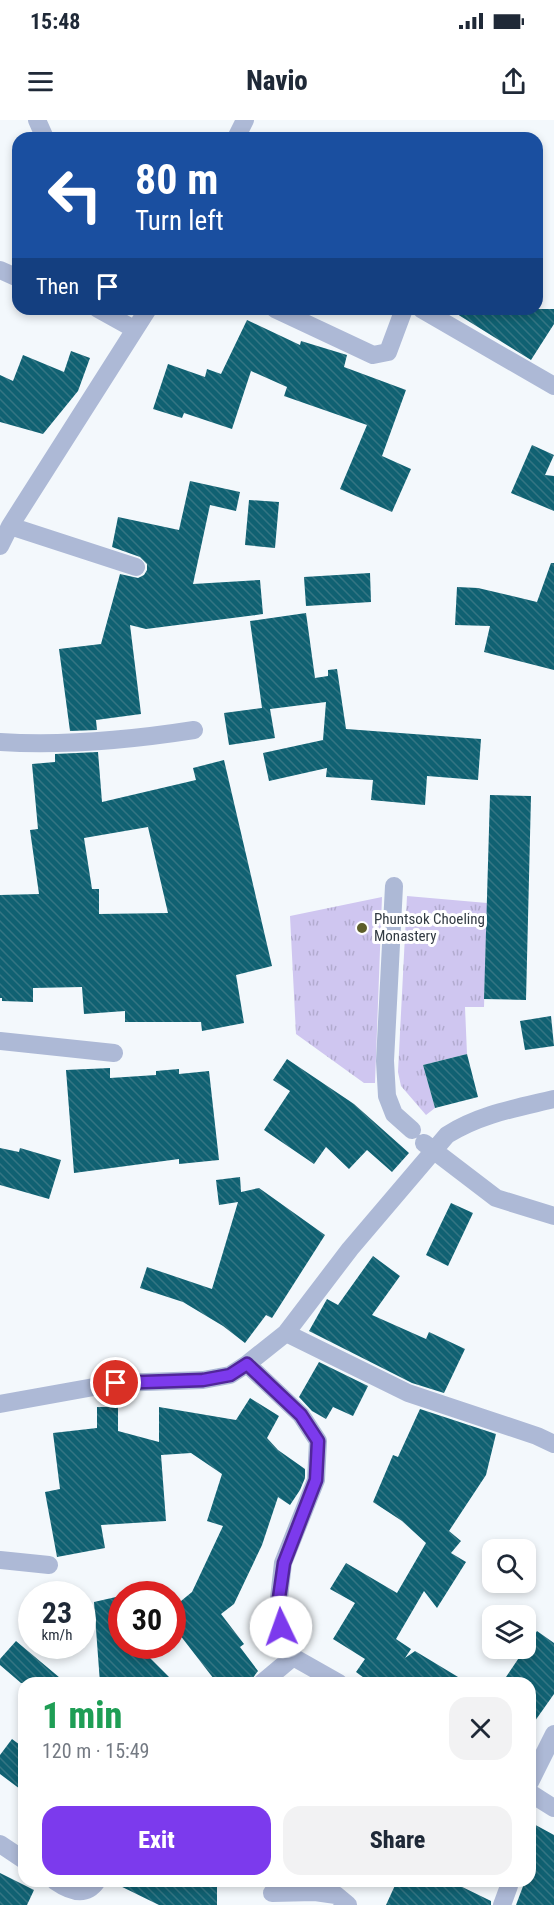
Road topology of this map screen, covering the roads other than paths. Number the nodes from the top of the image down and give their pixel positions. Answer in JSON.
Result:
{"nodes":[{"id":1,"x":109,"y":315,"type":"edge"},
{"id":2,"x":144,"y":315,"type":"edge"},
{"id":3,"x":288,"y":315,"type":"edge"},
{"id":4,"x":403,"y":315,"type":"edge"},
{"id":5,"x":431,"y":315,"type":"edge"},
{"id":6,"x":134,"y":329,"type":"junction"},
{"id":7,"x":554,"y":386,"type":"edge"},
{"id":8,"x":10,"y":526,"type":"junction"},
{"id":9,"x":0,"y":546,"type":"edge"},
{"id":10,"x":136,"y":567,"type":"dead end"},
{"id":11,"x":194,"y":730,"type":"dead end"},
{"id":12,"x":0,"y":742,"type":"edge"},
{"id":13,"x":394,"y":886,"type":"dead end"},
{"id":14,"x":0,"y":1041,"type":"edge"},
{"id":15,"x":114,"y":1053,"type":"dead end"},
{"id":16,"x":554,"y":1099,"type":"edge"},
{"id":17,"x":423,"y":1141,"type":"junction"},
{"id":18,"x":554,"y":1216,"type":"edge"},
{"id":19,"x":286,"y":1333,"type":"junction"},
{"id":20,"x":247,"y":1364,"type":"junction"},
{"id":21,"x":0,"y":1404,"type":"edge"},
{"id":22,"x":554,"y":1444,"type":"edge"},
{"id":23,"x":0,"y":1560,"type":"edge"},
{"id":24,"x":50,"y":1565,"type":"dead end"},
{"id":25,"x":293,"y":1656,"type":"junction"},
{"id":26,"x":269,"y":1677,"type":"edge"},
{"id":27,"x":329,"y":1677,"type":"edge"},
{"id":28,"x":554,"y":1734,"type":"edge"},
{"id":29,"x":536,"y":1770,"type":"edge"},
{"id":30,"x":536,"y":1797,"type":"edge"},
{"id":31,"x":554,"y":1808,"type":"edge"},
{"id":32,"x":0,"y":1844,"type":"edge"},
{"id":33,"x":18,"y":1856,"type":"edge"},
{"id":34,"x":63,"y":1887,"type":"edge"},
{"id":35,"x":91,"y":1887,"type":"edge"},
{"id":36,"x":509,"y":1887,"type":"edge"},
{"id":37,"x":272,"y":1893,"type":"dead end"},
{"id":38,"x":348,"y":1905,"type":"edge"},
{"id":39,"x":502,"y":1905,"type":"edge"}],
"edges":[{"from":1,"to":6,"type":"street"},
{"from":2,"to":6,"type":"street"},
{"from":3,"to":4,"type":"street"},
{"from":5,"to":7,"type":"street"},
{"from":6,"to":8,"type":"street"},
{"from":8,"to":9,"type":"street"},
{"from":8,"to":10,"type":"street"},
{"from":11,"to":12,"type":"street"},
{"from":13,"to":17,"type":"street"},
{"from":14,"to":15,"type":"street"},
{"from":16,"to":17,"type":"street"},
{"from":17,"to":18,"type":"street"},
{"from":17,"to":19,"type":"street"},
{"from":19,"to":20,"type":"street"},
{"from":19,"to":22,"type":"street"},
{"from":20,"to":21,"type":"street"},
{"from":20,"to":25,"type":"street"},
{"from":23,"to":24,"type":"street"},
{"from":25,"to":26,"type":"street"},
{"from":25,"to":27,"type":"street"},
{"from":28,"to":29,"type":"street"},
{"from":30,"to":31,"type":"street"},
{"from":32,"to":33,"type":"street"},
{"from":34,"to":35,"type":"street"},
{"from":36,"to":39,"type":"street"},
{"from":37,"to":38,"type":"street"}]}
